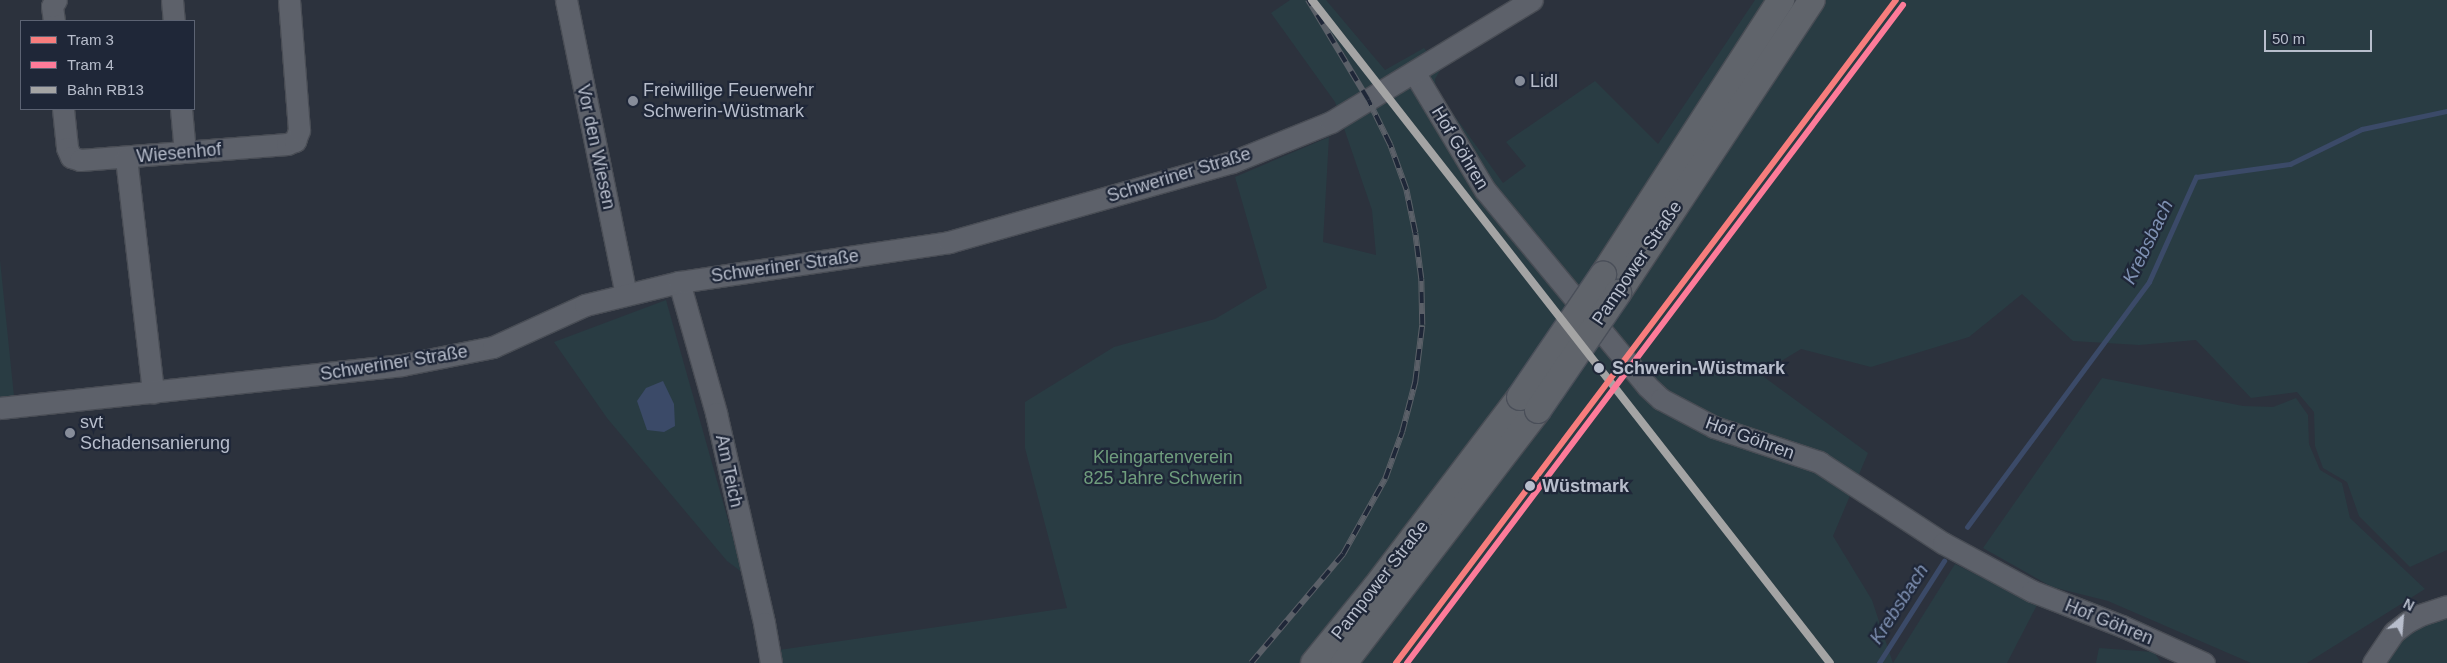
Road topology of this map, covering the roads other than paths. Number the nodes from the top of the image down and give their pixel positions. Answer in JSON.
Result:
{"nodes":[{"id":1,"x":56,"y":0,"type":"edge"},
{"id":2,"x":172,"y":0,"type":"edge"},
{"id":3,"x":289,"y":0,"type":"edge"},
{"id":4,"x":566,"y":0,"type":"edge"},
{"id":5,"x":1532,"y":0,"type":"edge"},
{"id":6,"x":1781,"y":0,"type":"edge"},
{"id":7,"x":1812,"y":0,"type":"edge"},
{"id":8,"x":54,"y":20,"type":"edge"},
{"id":9,"x":174,"y":20,"type":"edge"},
{"id":10,"x":1414,"y":72,"type":"junction"},
{"id":11,"x":63,"y":110,"type":"edge"},
{"id":12,"x":181,"y":110,"type":"edge"},
{"id":13,"x":185,"y":152,"type":"junction"},
{"id":14,"x":126,"y":158,"type":"junction"},
{"id":15,"x":679,"y":282,"type":"junction"},
{"id":16,"x":1611,"y":284,"type":"junction"},
{"id":17,"x":626,"y":294,"type":"junction"},
{"id":18,"x":153,"y":392,"type":"junction"},
{"id":19,"x":1529,"y":404,"type":"junction"},
{"id":20,"x":0,"y":408,"type":"edge"},
{"id":21,"x":2447,"y":606,"type":"edge"},
{"id":22,"x":771,"y":663,"type":"edge"},
{"id":23,"x":1314,"y":663,"type":"edge"},
{"id":24,"x":1344,"y":663,"type":"edge"},
{"id":25,"x":2204,"y":663,"type":"edge"},
{"id":26,"x":2373,"y":663,"type":"edge"}],
"edges":[{"from":1,"to":8,"type":"street"},
{"from":2,"to":9,"type":"street"},
{"from":3,"to":13,"type":"street","name":"Wiesenhof"},
{"from":4,"to":17,"type":"street","name":"Vor den Wiesen"},
{"from":5,"to":10,"type":"street","name":"Schweriner Straße"},
{"from":6,"to":16,"type":"main road","name":"Pampower Straße"},
{"from":7,"to":16,"type":"main road","name":"Pampower Straße"},
{"from":10,"to":15,"type":"street","name":"Schweriner Straße"},
{"from":10,"to":25,"type":"street","name":"Hof Göhren"},
{"from":11,"to":14,"type":"street"},
{"from":12,"to":13,"type":"street"},
{"from":13,"to":14,"type":"street","name":"Wiesenhof"},
{"from":14,"to":18,"type":"street","name":"Wiesenhof"},
{"from":15,"to":17,"type":"street","name":"Schweriner Straße"},
{"from":15,"to":22,"type":"street","name":"Am Teich"},
{"from":16,"to":19,"type":"main road","name":"Pampower Straße","bridge":true},
{"from":17,"to":18,"type":"street","name":"Schweriner Straße"},
{"from":18,"to":20,"type":"street","name":"Schweriner Straße"},
{"from":19,"to":23,"type":"main road","name":"Pampower Straße"},
{"from":19,"to":24,"type":"main road","name":"Pampower Straße"},
{"from":21,"to":26,"type":"street"}]}
